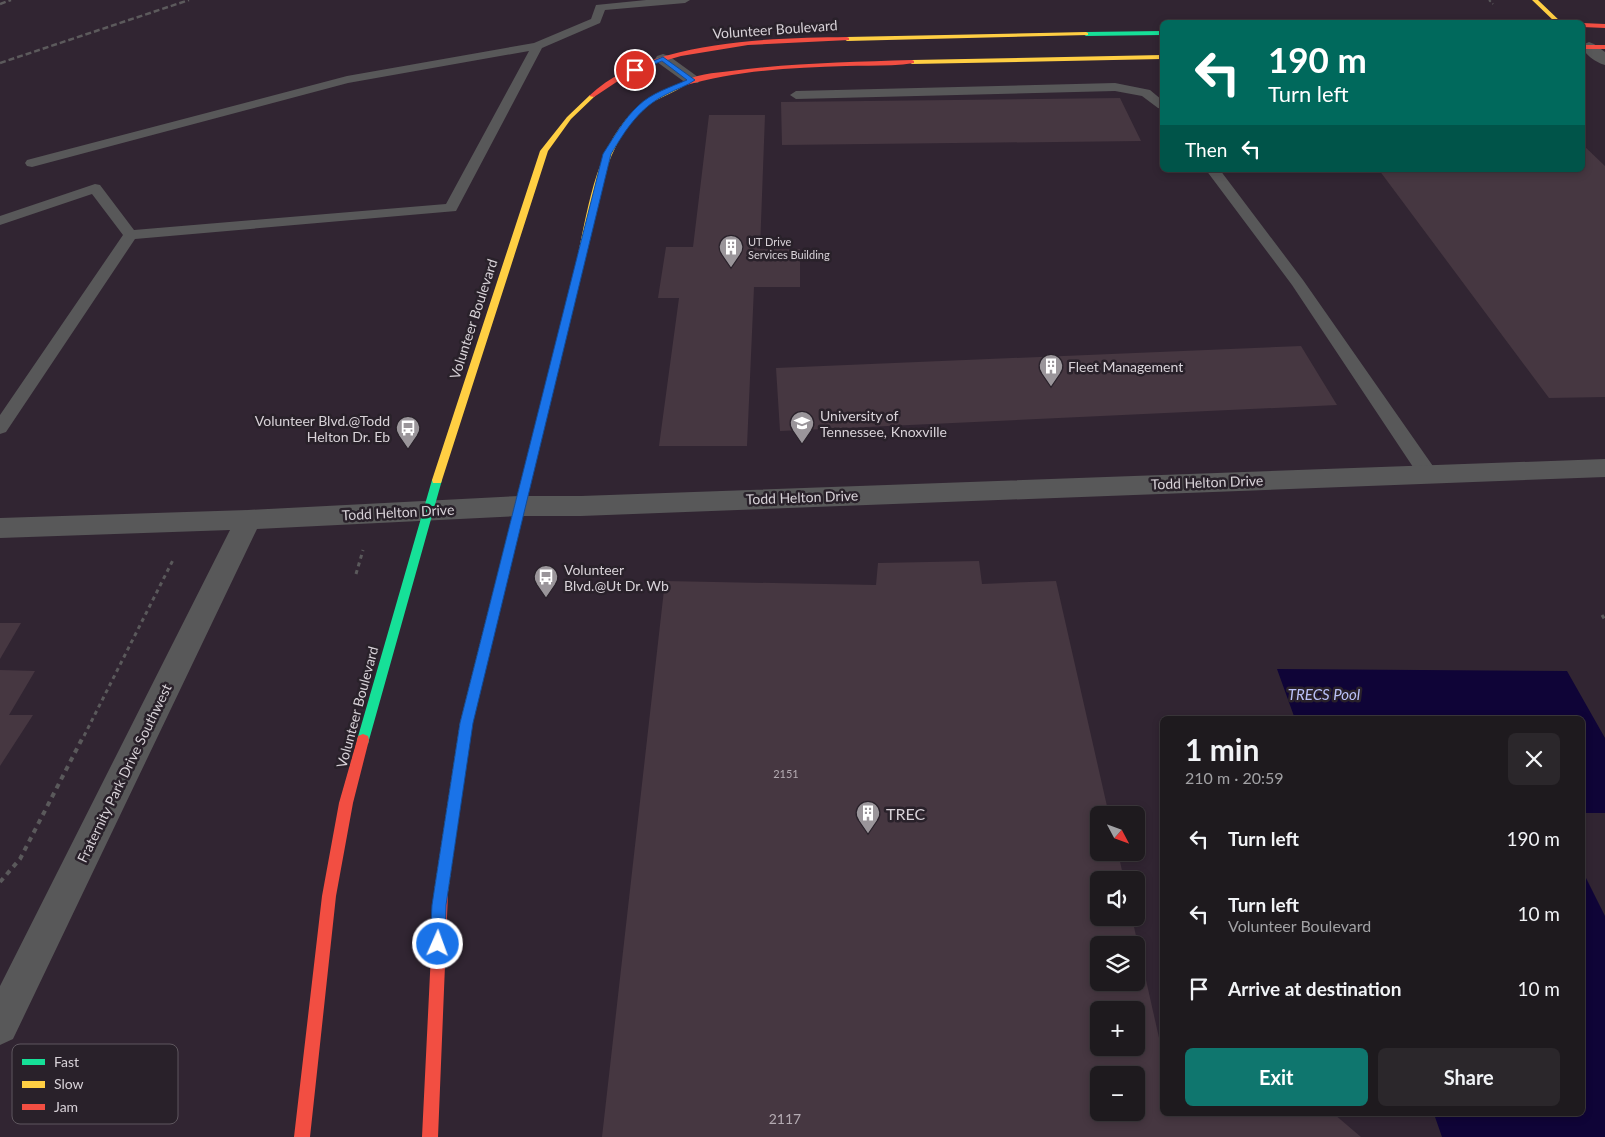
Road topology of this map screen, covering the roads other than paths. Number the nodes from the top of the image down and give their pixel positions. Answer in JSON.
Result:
{"nodes":[{"id":1,"x":685,"y":0,"type":"edge"},
{"id":2,"x":1539,"y":4,"type":"edge"},
{"id":3,"x":1556,"y":20,"type":"edge"},
{"id":4,"x":1585,"y":25,"type":"edge"},
{"id":5,"x":1605,"y":26,"type":"edge"},
{"id":6,"x":1160,"y":33,"type":"edge"},
{"id":7,"x":1585,"y":45,"type":"edge"},
{"id":8,"x":537,"y":46,"type":"junction"},
{"id":9,"x":1605,"y":47,"type":"edge"},
{"id":10,"x":1160,"y":57,"type":"edge"},
{"id":11,"x":663,"y":59,"type":"junction"},
{"id":12,"x":1605,"y":60,"type":"edge"},
{"id":13,"x":692,"y":80,"type":"junction"},
{"id":14,"x":796,"y":95,"type":"dead end"},
{"id":15,"x":1160,"y":104,"type":"edge"},
{"id":16,"x":32,"y":163,"type":"dead end"},
{"id":17,"x":1215,"y":172,"type":"edge"},
{"id":18,"x":0,"y":222,"type":"edge"},
{"id":19,"x":130,"y":235,"type":"junction"},
{"id":20,"x":0,"y":428,"type":"edge"},
{"id":21,"x":1605,"y":468,"type":"edge"},
{"id":22,"x":1428,"y":474,"type":"junction"},
{"id":23,"x":519,"y":506,"type":"junction"},
{"id":24,"x":427,"y":510,"type":"junction"},
{"id":25,"x":248,"y":520,"type":"junction"},
{"id":26,"x":0,"y":528,"type":"edge"},
{"id":27,"x":0,"y":1026,"type":"edge"},
{"id":28,"x":302,"y":1137,"type":"edge"},
{"id":29,"x":430,"y":1137,"type":"edge"}],
"edges":[{"from":1,"to":8,"type":"lane"},
{"from":2,"to":3,"type":"street"},
{"from":4,"to":5,"type":"street"},
{"from":6,"to":11,"type":"street","name":"Volunteer Boulevard"},
{"from":7,"to":9,"type":"street"},
{"from":7,"to":12,"type":"street"},
{"from":8,"to":16,"type":"lane"},
{"from":8,"to":19,"type":"lane"},
{"from":10,"to":13,"type":"street"},
{"from":11,"to":13,"type":"street"},
{"from":11,"to":24,"type":"street","name":"Volunteer Boulevard"},
{"from":13,"to":23,"type":"street"},
{"from":14,"to":15,"type":"lane"},
{"from":17,"to":22,"type":"lane"},
{"from":18,"to":19,"type":"lane"},
{"from":19,"to":20,"type":"lane"},
{"from":21,"to":22,"type":"street","name":"Todd Helton Drive"},
{"from":22,"to":23,"type":"street","name":"Todd Helton Drive"},
{"from":23,"to":24,"type":"street","name":"Todd Helton Drive"},
{"from":23,"to":29,"type":"street"},
{"from":24,"to":25,"type":"street","name":"Todd Helton Drive"},
{"from":24,"to":28,"type":"street","name":"Volunteer Boulevard"},
{"from":25,"to":26,"type":"street","name":"Todd Helton Drive"},
{"from":25,"to":27,"type":"street","name":"Fraternity Park Drive Southwest"}]}
